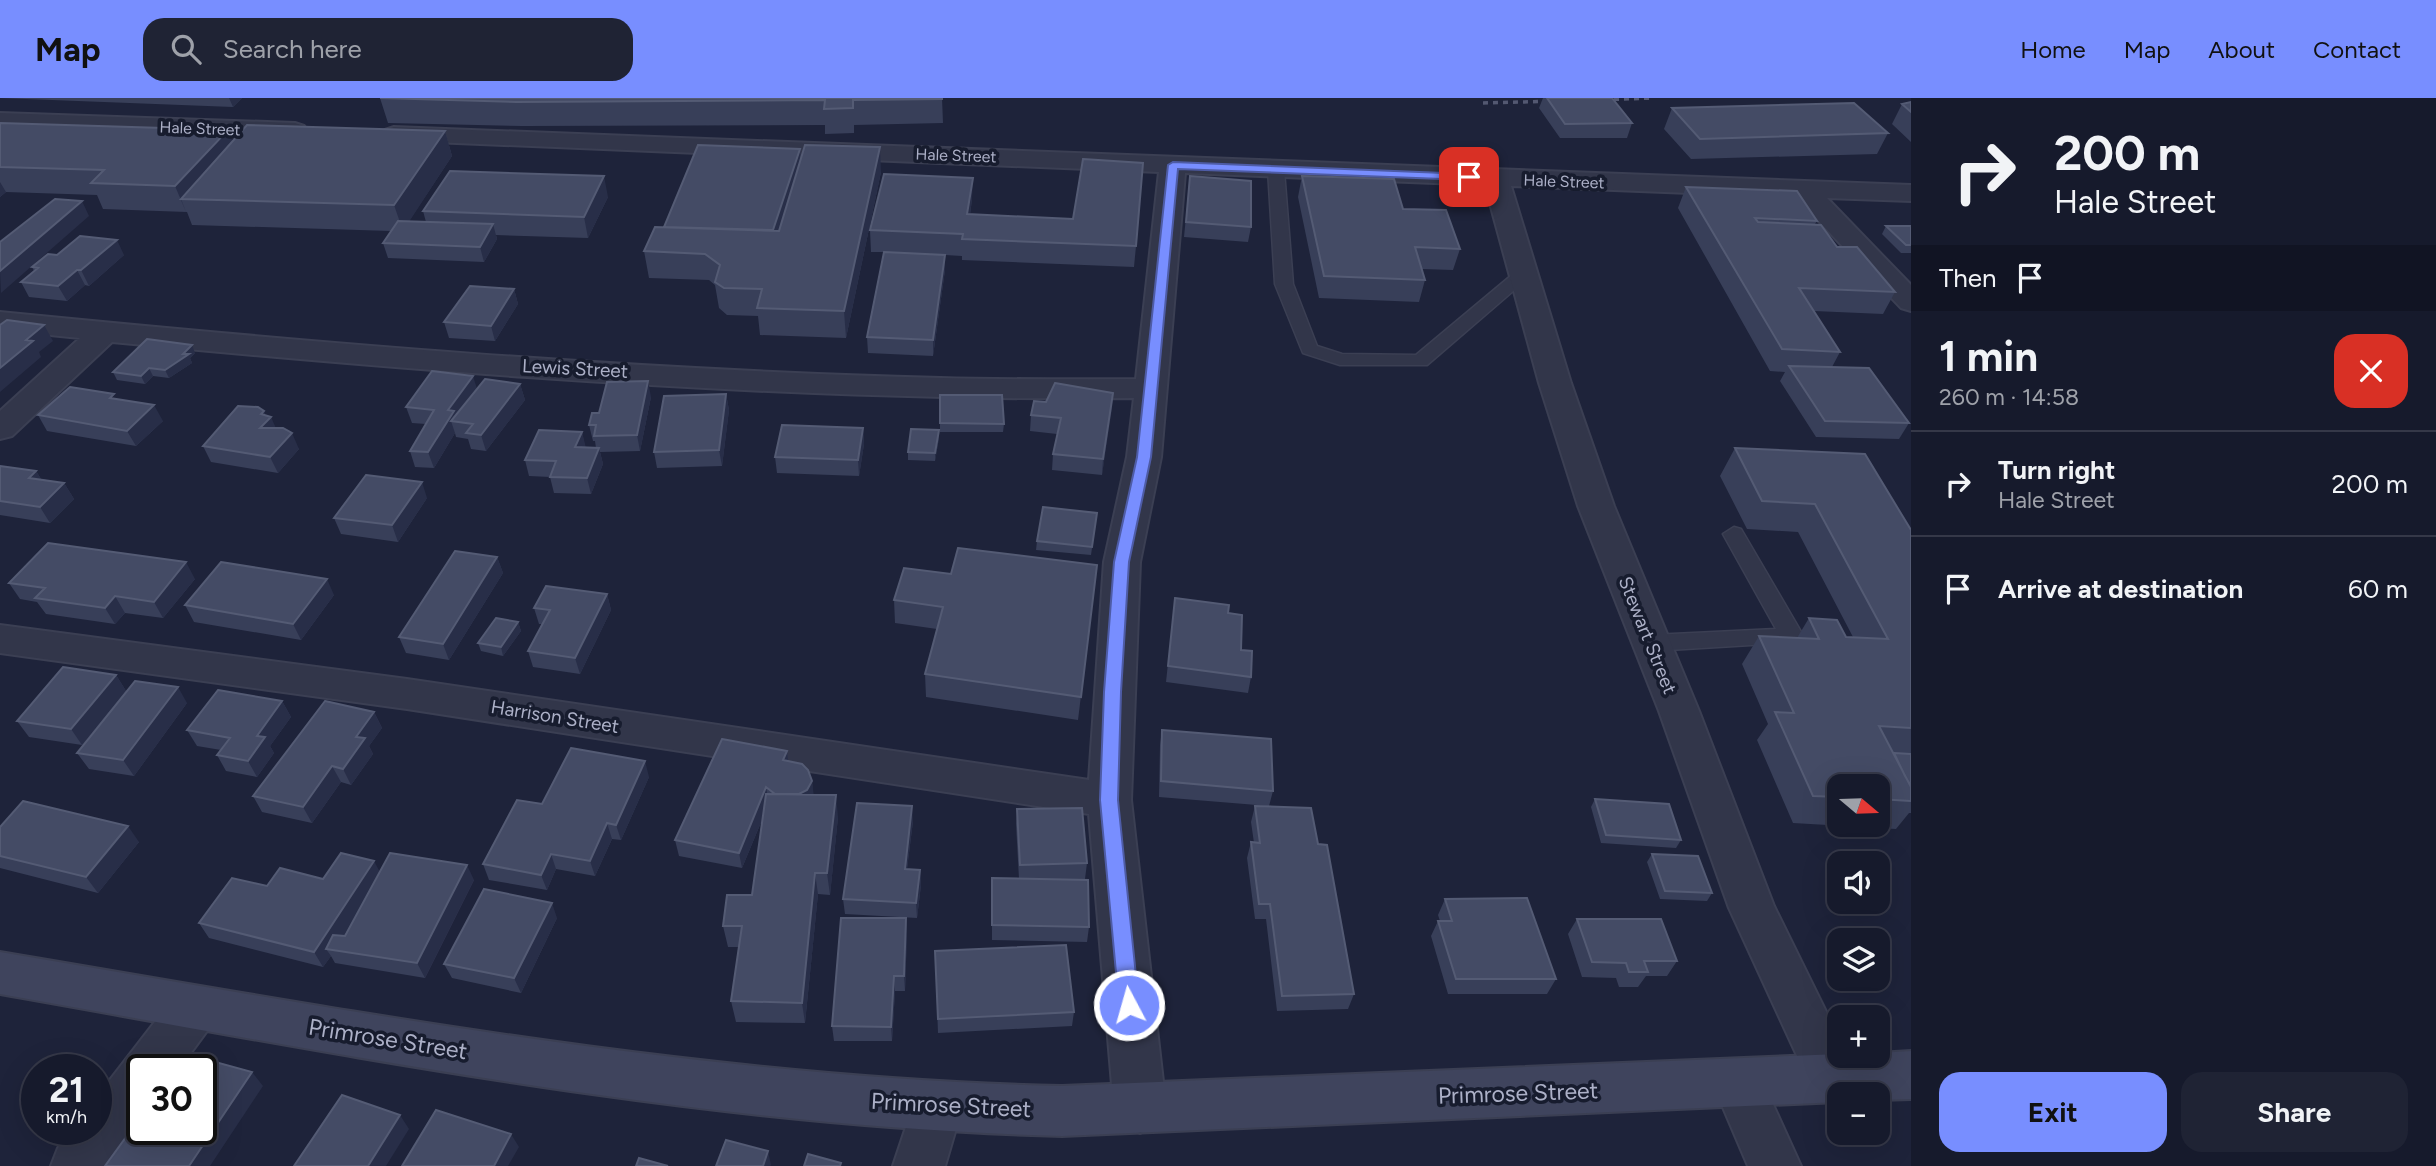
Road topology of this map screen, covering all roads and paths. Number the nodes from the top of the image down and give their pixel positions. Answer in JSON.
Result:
{"nodes":[{"id":1,"x":0,"y":120,"type":"edge"},
{"id":2,"x":325,"y":132,"type":"edge"},
{"id":3,"x":366,"y":134,"type":"edge"},
{"id":4,"x":1173,"y":165,"type":"junction"},
{"id":5,"x":1276,"y":170,"type":"junction"},
{"id":6,"x":1496,"y":178,"type":"junction"},
{"id":7,"x":1805,"y":190,"type":"junction"},
{"id":8,"x":1911,"y":193,"type":"edge"},
{"id":9,"x":1525,"y":273,"type":"junction"},
{"id":10,"x":1911,"y":302,"type":"edge"},
{"id":11,"x":0,"y":321,"type":"edge"},
{"id":12,"x":105,"y":332,"type":"junction"},
{"id":13,"x":1150,"y":389,"type":"junction"},
{"id":14,"x":0,"y":429,"type":"edge"},
{"id":15,"x":1734,"y":534,"type":"dead end"},
{"id":16,"x":0,"y":639,"type":"edge"},
{"id":17,"x":1652,"y":643,"type":"junction"},
{"id":18,"x":1109,"y":800,"type":"junction"},
{"id":19,"x":0,"y":973,"type":"edge"},
{"id":20,"x":195,"y":1008,"type":"junction"},
{"id":21,"x":160,"y":1054,"type":"edge"},
{"id":22,"x":1911,"y":1075,"type":"edge"},
{"id":23,"x":1834,"y":1080,"type":"junction"},
{"id":24,"x":1738,"y":1084,"type":"junction"},
{"id":25,"x":126,"y":1100,"type":"edge"},
{"id":26,"x":936,"y":1108,"type":"junction"},
{"id":27,"x":1140,"y":1108,"type":"junction"},
{"id":28,"x":77,"y":1166,"type":"edge"},
{"id":29,"x":919,"y":1166,"type":"edge"},
{"id":30,"x":1775,"y":1166,"type":"edge"}],
"edges":[{"from":1,"to":2,"type":"street","name":"Hale Street"},
{"from":3,"to":4,"type":"street","name":"Hale Street"},
{"from":4,"to":5,"type":"street","name":"Hale Street"},
{"from":4,"to":13,"type":"street"},
{"from":5,"to":6,"type":"street","name":"Hale Street"},
{"from":5,"to":9,"type":"lane"},
{"from":6,"to":7,"type":"street","name":"Hale Street"},
{"from":6,"to":9,"type":"street","name":"Stewart Street"},
{"from":7,"to":8,"type":"street","name":"Hale Street"},
{"from":7,"to":10,"type":"street"},
{"from":9,"to":17,"type":"street","name":"Stewart Street"},
{"from":11,"to":12,"type":"street","name":"Lewis Street"},
{"from":12,"to":13,"type":"street","name":"Lewis Street"},
{"from":12,"to":14,"type":"street"},
{"from":13,"to":18,"type":"street"},
{"from":15,"to":17,"type":"lane"},
{"from":16,"to":18,"type":"street","name":"Harrison Street"},
{"from":17,"to":23,"type":"street","name":"Stewart Street"},
{"from":18,"to":27,"type":"street"},
{"from":19,"to":20,"type":"main road","name":"Primrose Street"},
{"from":20,"to":21,"type":"street"},
{"from":20,"to":26,"type":"main road","name":"Primrose Street"},
{"from":22,"to":23,"type":"main road","name":"Primrose Street"},
{"from":23,"to":24,"type":"main road","name":"Primrose Street"},
{"from":24,"to":27,"type":"main road","name":"Primrose Street"},
{"from":24,"to":30,"type":"street"},
{"from":25,"to":28,"type":"street"},
{"from":26,"to":27,"type":"main road","name":"Primrose Street"},
{"from":26,"to":29,"type":"street"}]}
